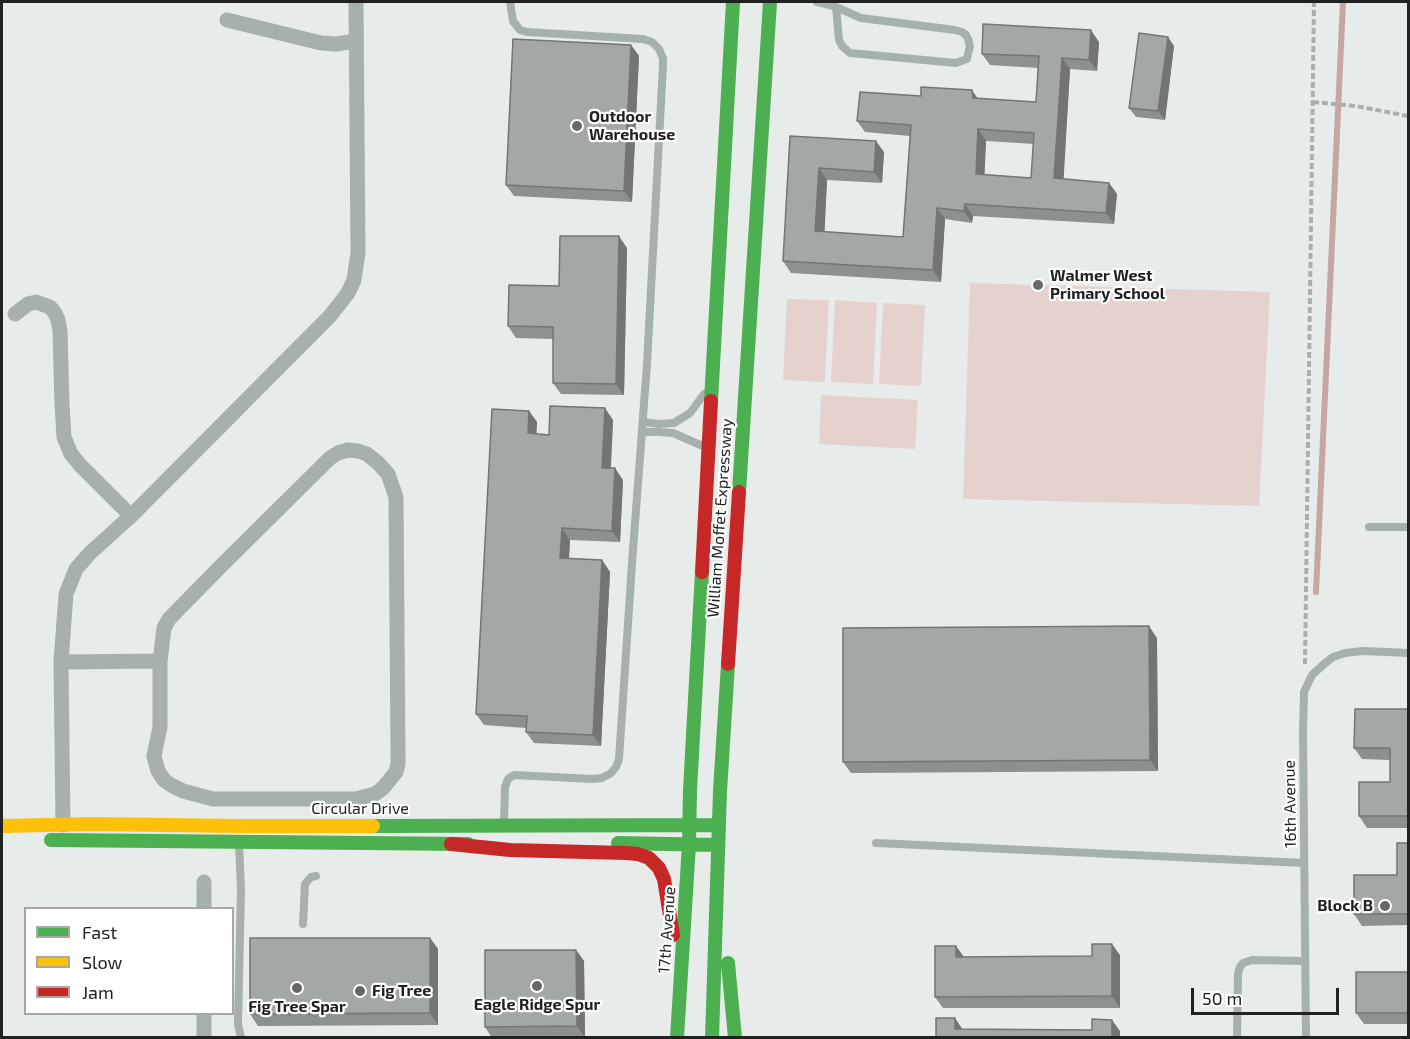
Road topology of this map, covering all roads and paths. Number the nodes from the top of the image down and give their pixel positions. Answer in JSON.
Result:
{"nodes":[{"id":1,"x":356,"y":2,"type":"edge"},
{"id":2,"x":510,"y":2,"type":"edge"},
{"id":3,"x":733,"y":2,"type":"edge"},
{"id":4,"x":770,"y":2,"type":"edge"},
{"id":5,"x":817,"y":2,"type":"edge"},
{"id":6,"x":1314,"y":2,"type":"edge"},
{"id":7,"x":836,"y":7,"type":"junction"},
{"id":8,"x":227,"y":20,"type":"dead end"},
{"id":9,"x":356,"y":41,"type":"junction"},
{"id":10,"x":1313,"y":102,"type":"junction"},
{"id":11,"x":1408,"y":116,"type":"edge"},
{"id":12,"x":15,"y":314,"type":"dead end"},
{"id":13,"x":713,"y":381,"type":"junction"},
{"id":14,"x":643,"y":422,"type":"junction"},
{"id":15,"x":642,"y":432,"type":"junction"},
{"id":16,"x":709,"y":449,"type":"junction"},
{"id":17,"x":131,"y":516,"type":"junction"},
{"id":18,"x":1369,"y":527,"type":"dead end"},
{"id":19,"x":1408,"y":527,"type":"edge"},
{"id":20,"x":1408,"y":653,"type":"edge"},
{"id":21,"x":160,"y":661,"type":"junction"},
{"id":22,"x":61,"y":662,"type":"junction"},
{"id":23,"x":1304,"y":692,"type":"junction"},
{"id":24,"x":690,"y":824,"type":"junction"},
{"id":25,"x":63,"y":825,"type":"junction"},
{"id":26,"x":504,"y":825,"type":"junction"},
{"id":27,"x":719,"y":825,"type":"junction"},
{"id":28,"x":2,"y":826,"type":"edge"},
{"id":29,"x":239,"y":826,"type":"junction"},
{"id":30,"x":38,"y":840,"type":"dead end"},
{"id":31,"x":239,"y":843,"type":"junction"},
{"id":32,"x":876,"y":843,"type":"dead end"},
{"id":33,"x":451,"y":844,"type":"junction"},
{"id":34,"x":689,"y":844,"type":"junction"},
{"id":35,"x":718,"y":845,"type":"junction"},
{"id":36,"x":1304,"y":863,"type":"junction"},
{"id":37,"x":316,"y":876,"type":"dead end"},
{"id":38,"x":204,"y":882,"type":"dead end"},
{"id":39,"x":204,"y":907,"type":"edge"},
{"id":40,"x":303,"y":924,"type":"dead end"},
{"id":41,"x":716,"y":940,"type":"junction"},
{"id":42,"x":1305,"y":961,"type":"junction"},
{"id":43,"x":681,"y":964,"type":"junction"},
{"id":44,"x":204,"y":1015,"type":"edge"},
{"id":45,"x":204,"y":1038,"type":"edge"},
{"id":46,"x":241,"y":1038,"type":"edge"},
{"id":47,"x":677,"y":1038,"type":"edge"},
{"id":48,"x":712,"y":1038,"type":"edge"},
{"id":49,"x":735,"y":1038,"type":"edge"},
{"id":50,"x":1238,"y":1038,"type":"edge"},
{"id":51,"x":1306,"y":1038,"type":"edge"}],
"edges":[{"from":1,"to":9,"type":"street"},
{"from":2,"to":14,"type":"lane"},
{"from":3,"to":13,"type":"main road","name":"William Moffet Expressway"},
{"from":4,"to":27,"type":"main road","name":"William Moffet Expressway"},
{"from":5,"to":7,"type":"lane"},
{"from":6,"to":10,"type":"path"},
{"from":7,"to":7,"type":"lane"},
{"from":8,"to":9,"type":"street"},
{"from":9,"to":17,"type":"street"},
{"from":10,"to":11,"type":"path"},
{"from":10,"to":23,"type":"path"},
{"from":12,"to":17,"type":"street"},
{"from":13,"to":14,"type":"lane"},
{"from":13,"to":16,"type":"main road","name":"William Moffet Expressway"},
{"from":14,"to":15,"type":"lane"},
{"from":15,"to":16,"type":"lane"},
{"from":15,"to":26,"type":"lane"},
{"from":16,"to":24,"type":"main road","name":"William Moffet Expressway"},
{"from":17,"to":22,"type":"street"},
{"from":18,"to":19,"type":"lane"},
{"from":20,"to":23,"type":"lane"},
{"from":21,"to":21,"type":"street"},
{"from":21,"to":22,"type":"street"},
{"from":22,"to":25,"type":"street"},
{"from":23,"to":36,"type":"lane","name":"16th Avenue"},
{"from":24,"to":26,"type":"main road","name":"Circular Drive"},
{"from":24,"to":27,"type":"main road","name":"Circular Drive"},
{"from":24,"to":34,"type":"main road","name":"17th Avenue"},
{"from":25,"to":28,"type":"main road","name":"Circular Drive"},
{"from":25,"to":29,"type":"main road","name":"Circular Drive"},
{"from":26,"to":29,"type":"main road","name":"Circular Drive"},
{"from":27,"to":35,"type":"main road","name":"William Moffet Expressway"},
{"from":29,"to":31,"type":"lane"},
{"from":30,"to":31,"type":"main road","name":"Circular Drive"},
{"from":31,"to":33,"type":"main road","name":"Circular Drive"},
{"from":31,"to":46,"type":"lane"},
{"from":32,"to":36,"type":"lane"},
{"from":33,"to":34,"type":"main road","name":"Circular Drive"},
{"from":33,"to":43,"type":"main road"},
{"from":34,"to":35,"type":"main road","name":"Circular Drive"},
{"from":34,"to":43,"type":"main road","name":"17th Avenue"},
{"from":35,"to":41,"type":"main road","name":"William Moffet Expressway"},
{"from":36,"to":42,"type":"lane","name":"16th Avenue"},
{"from":37,"to":40,"type":"lane"},
{"from":38,"to":39,"type":"street"},
{"from":41,"to":48,"type":"main road","name":"William Moffet Expressway"},
{"from":41,"to":49,"type":"main road"},
{"from":42,"to":50,"type":"lane"},
{"from":42,"to":51,"type":"lane","name":"16th Avenue"},
{"from":43,"to":47,"type":"main road","name":"17th Avenue"},
{"from":44,"to":45,"type":"street"}]}
